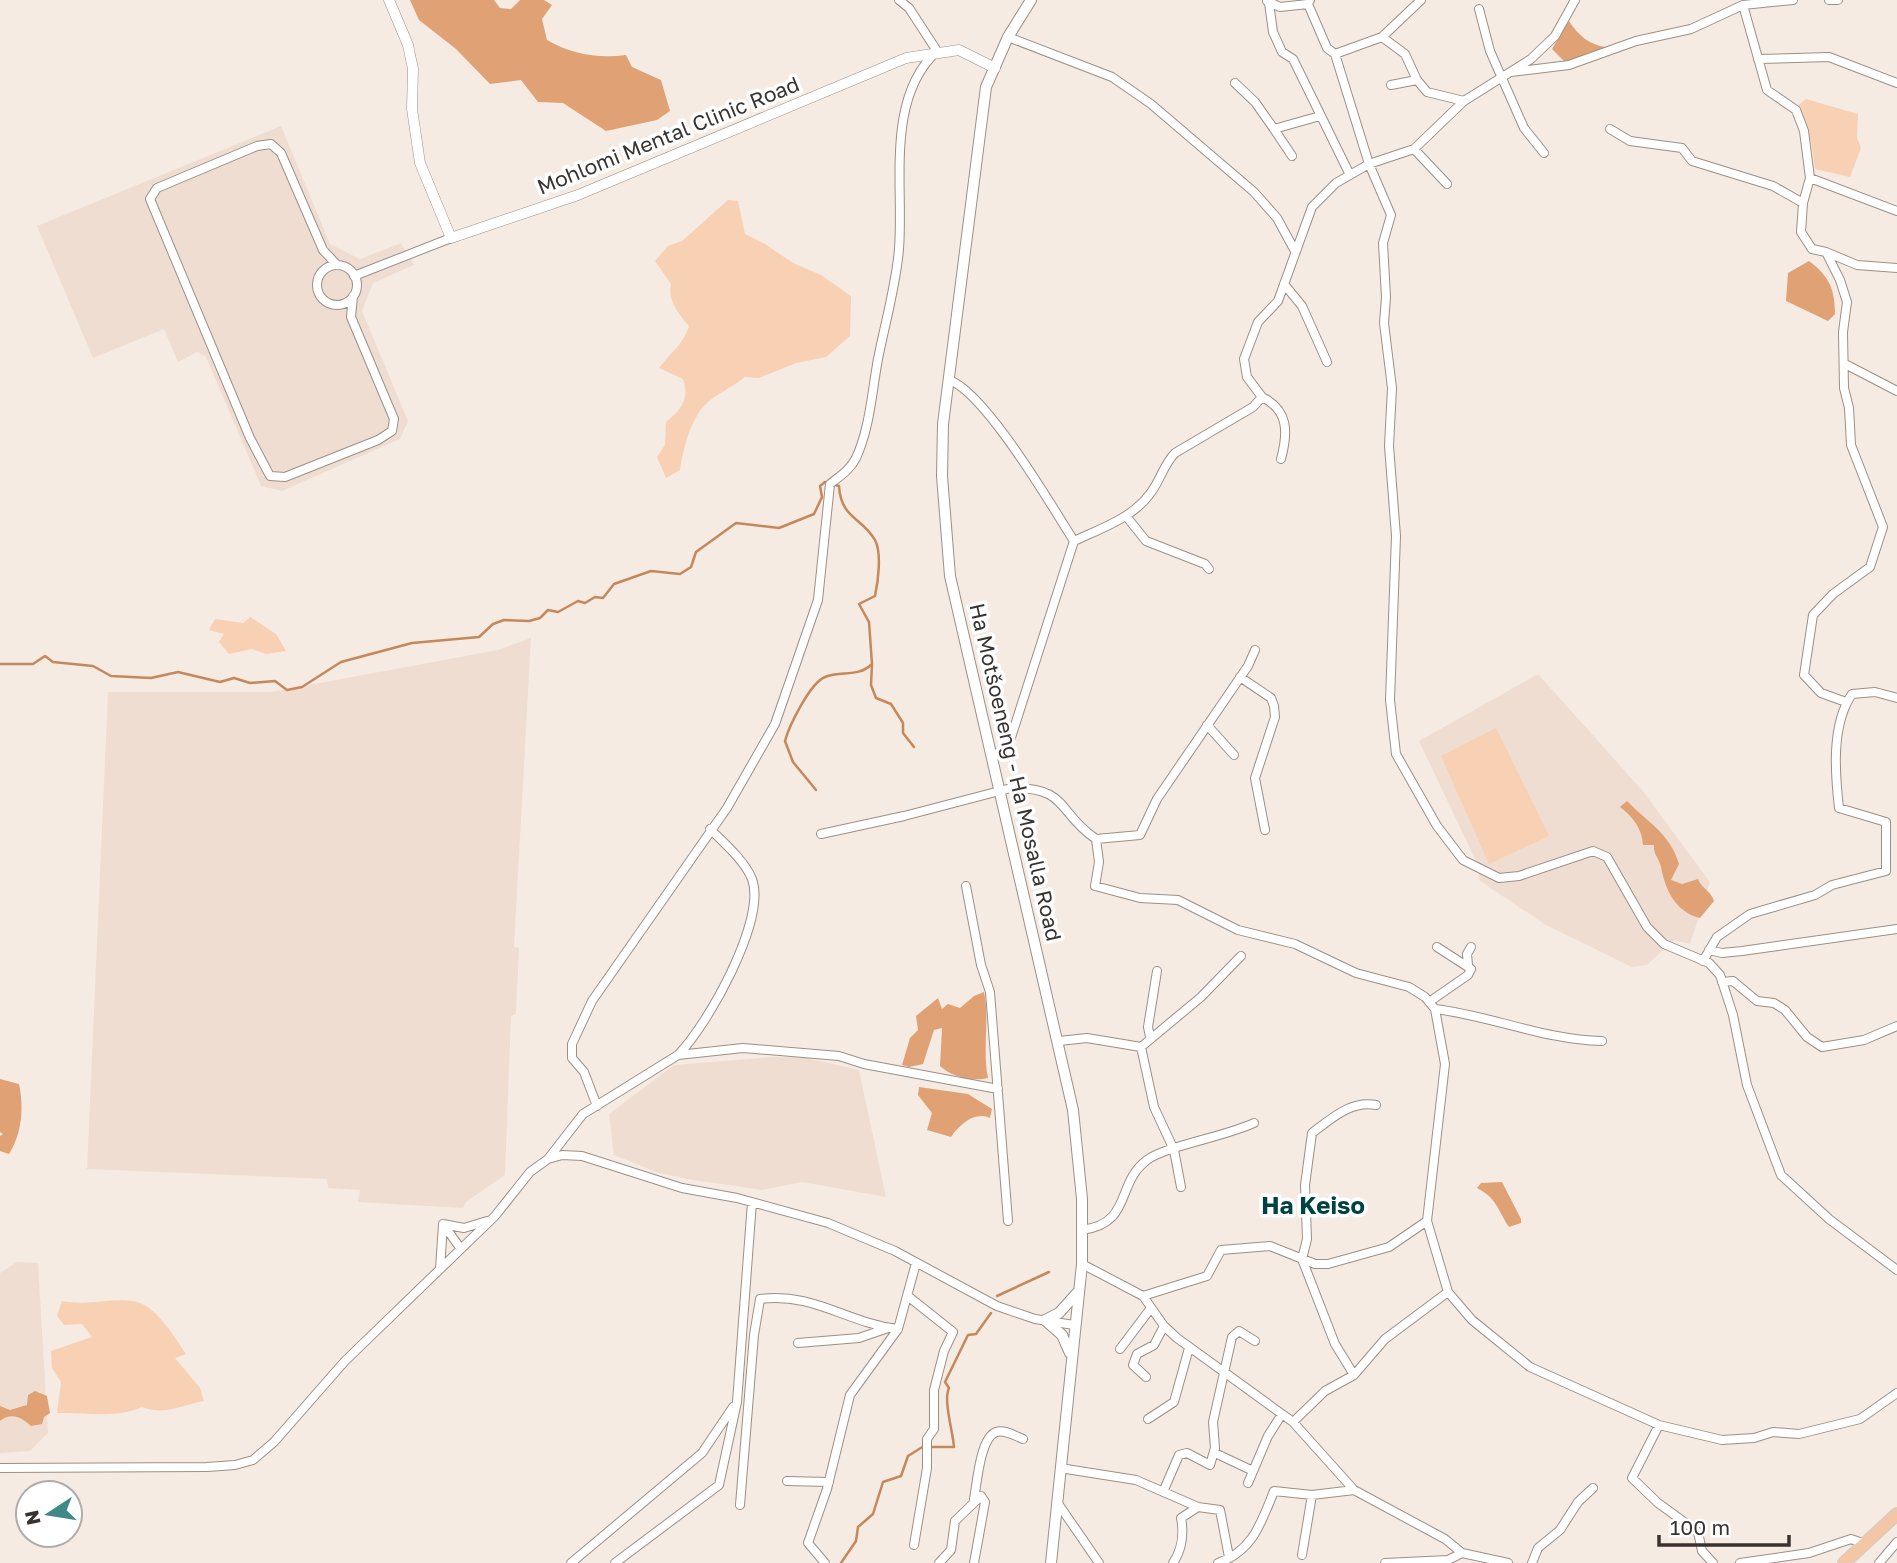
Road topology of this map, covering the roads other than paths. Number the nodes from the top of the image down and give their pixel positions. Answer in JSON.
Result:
{"nodes":[{"id":1,"x":389,"y":0,"type":"edge"},
{"id":2,"x":899,"y":0,"type":"edge"},
{"id":3,"x":1031,"y":0,"type":"edge"},
{"id":4,"x":1421,"y":0,"type":"edge"},
{"id":5,"x":1575,"y":0,"type":"edge"},
{"id":6,"x":1793,"y":0,"type":"edge"},
{"id":7,"x":1829,"y":0,"type":"edge"},
{"id":8,"x":1838,"y":0,"type":"edge"},
{"id":9,"x":1268,"y":2,"type":"edge"},
{"id":10,"x":1309,"y":2,"type":"edge"},
{"id":11,"x":1743,"y":5,"type":"junction"},
{"id":12,"x":1479,"y":9,"type":"dead end"},
{"id":13,"x":1008,"y":37,"type":"junction"},
{"id":14,"x":1382,"y":37,"type":"junction"},
{"id":15,"x":937,"y":51,"type":"junction"},
{"id":16,"x":1335,"y":54,"type":"junction"},
{"id":17,"x":1758,"y":59,"type":"junction"},
{"id":18,"x":995,"y":68,"type":"junction"},
{"id":19,"x":1511,"y":72,"type":"junction"},
{"id":20,"x":1502,"y":77,"type":"junction"},
{"id":21,"x":1417,"y":80,"type":"junction"},
{"id":22,"x":1236,"y":83,"type":"dead end"},
{"id":23,"x":1897,"y":83,"type":"edge"},
{"id":24,"x":1391,"y":85,"type":"dead end"},
{"id":25,"x":1464,"y":101,"type":"junction"},
{"id":26,"x":1320,"y":117,"type":"junction"},
{"id":27,"x":1275,"y":128,"type":"junction"},
{"id":28,"x":1610,"y":129,"type":"dead end"},
{"id":29,"x":1414,"y":149,"type":"junction"},
{"id":30,"x":1544,"y":153,"type":"dead end"},
{"id":31,"x":1292,"y":156,"type":"dead end"},
{"id":32,"x":1369,"y":164,"type":"junction"},
{"id":33,"x":1350,"y":175,"type":"junction"},
{"id":34,"x":1810,"y":178,"type":"junction"},
{"id":35,"x":1447,"y":184,"type":"dead end"},
{"id":36,"x":1803,"y":203,"type":"junction"},
{"id":37,"x":1897,"y":211,"type":"edge"},
{"id":38,"x":451,"y":238,"type":"junction"},
{"id":39,"x":1295,"y":251,"type":"junction"},
{"id":40,"x":1826,"y":252,"type":"junction"},
{"id":41,"x":338,"y":265,"type":"junction"},
{"id":42,"x":1897,"y":268,"type":"edge"},
{"id":43,"x":354,"y":275,"type":"junction"},
{"id":44,"x":1284,"y":284,"type":"junction"},
{"id":45,"x":353,"y":296,"type":"junction"},
{"id":46,"x":1327,"y":362,"type":"dead end"},
{"id":47,"x":1845,"y":365,"type":"junction"},
{"id":48,"x":949,"y":380,"type":"junction"},
{"id":49,"x":1897,"y":391,"type":"edge"},
{"id":50,"x":1262,"y":397,"type":"junction"},
{"id":51,"x":1281,"y":459,"type":"dead end"},
{"id":52,"x":1126,"y":516,"type":"junction"},
{"id":53,"x":1074,"y":541,"type":"junction"},
{"id":54,"x":1209,"y":569,"type":"dead end"},
{"id":55,"x":1255,"y":650,"type":"dead end"},
{"id":56,"x":1240,"y":677,"type":"junction"},
{"id":57,"x":1897,"y":698,"type":"edge"},
{"id":58,"x":1846,"y":702,"type":"junction"},
{"id":59,"x":1207,"y":725,"type":"junction"},
{"id":60,"x":992,"y":755,"type":"junction"},
{"id":61,"x":1234,"y":755,"type":"dead end"},
{"id":62,"x":1001,"y":791,"type":"junction"},
{"id":63,"x":709,"y":829,"type":"junction"},
{"id":64,"x":1265,"y":830,"type":"dead end"},
{"id":65,"x":821,"y":834,"type":"dead end"},
{"id":66,"x":1096,"y":839,"type":"junction"},
{"id":67,"x":966,"y":886,"type":"dead end"},
{"id":68,"x":1897,"y":929,"type":"edge"},
{"id":69,"x":1437,"y":947,"type":"dead end"},
{"id":70,"x":1471,"y":947,"type":"dead end"},
{"id":71,"x":1709,"y":950,"type":"junction"},
{"id":72,"x":1241,"y":956,"type":"dead end"},
{"id":73,"x":1703,"y":961,"type":"junction"},
{"id":74,"x":1468,"y":965,"type":"junction"},
{"id":75,"x":1157,"y":971,"type":"dead end"},
{"id":76,"x":1722,"y":982,"type":"junction"},
{"id":77,"x":1432,"y":1006,"type":"junction"},
{"id":78,"x":1897,"y":1026,"type":"edge"},
{"id":79,"x":1150,"y":1037,"type":"junction"},
{"id":80,"x":1059,"y":1041,"type":"junction"},
{"id":81,"x":1602,"y":1041,"type":"dead end"},
{"id":82,"x":1141,"y":1047,"type":"junction"},
{"id":83,"x":678,"y":1055,"type":"junction"},
{"id":84,"x":998,"y":1089,"type":"junction"},
{"id":85,"x":1376,"y":1105,"type":"dead end"},
{"id":86,"x":597,"y":1106,"type":"junction"},
{"id":87,"x":1254,"y":1123,"type":"dead end"},
{"id":88,"x":1174,"y":1150,"type":"junction"},
{"id":89,"x":548,"y":1160,"type":"junction"},
{"id":90,"x":1181,"y":1186,"type":"dead end"},
{"id":91,"x":752,"y":1202,"type":"junction"},
{"id":92,"x":495,"y":1216,"type":"junction"},
{"id":93,"x":1009,"y":1221,"type":"dead end"},
{"id":94,"x":1427,"y":1221,"type":"junction"},
{"id":95,"x":443,"y":1224,"type":"junction"},
{"id":96,"x":1082,"y":1230,"type":"junction"},
{"id":97,"x":461,"y":1249,"type":"junction"},
{"id":98,"x":1302,"y":1259,"type":"junction"},
{"id":99,"x":916,"y":1263,"type":"junction"},
{"id":100,"x":1082,"y":1264,"type":"junction"},
{"id":101,"x":440,"y":1269,"type":"junction"},
{"id":102,"x":1897,"y":1270,"type":"edge"},
{"id":103,"x":1078,"y":1292,"type":"junction"},
{"id":104,"x":1448,"y":1292,"type":"junction"},
{"id":105,"x":1143,"y":1296,"type":"junction"},
{"id":106,"x":909,"y":1297,"type":"junction"},
{"id":107,"x":1151,"y":1308,"type":"junction"},
{"id":108,"x":1045,"y":1320,"type":"junction"},
{"id":109,"x":1074,"y":1325,"type":"junction"},
{"id":110,"x":1164,"y":1326,"type":"junction"},
{"id":111,"x":888,"y":1328,"type":"junction"},
{"id":112,"x":898,"y":1329,"type":"junction"},
{"id":113,"x":1255,"y":1341,"type":"dead end"},
{"id":114,"x":798,"y":1343,"type":"dead end"},
{"id":115,"x":1189,"y":1348,"type":"junction"},
{"id":116,"x":1120,"y":1349,"type":"dead end"},
{"id":117,"x":1071,"y":1356,"type":"junction"},
{"id":118,"x":1225,"y":1372,"type":"junction"},
{"id":119,"x":1354,"y":1376,"type":"junction"},
{"id":120,"x":1146,"y":1377,"type":"dead end"},
{"id":121,"x":1897,"y":1393,"type":"edge"},
{"id":122,"x":737,"y":1402,"type":"junction"},
{"id":123,"x":1282,"y":1414,"type":"junction"},
{"id":124,"x":1147,"y":1419,"type":"dead end"},
{"id":125,"x":1293,"y":1422,"type":"junction"},
{"id":126,"x":1659,"y":1425,"type":"junction"},
{"id":127,"x":1023,"y":1439,"type":"dead end"},
{"id":128,"x":1215,"y":1452,"type":"junction"},
{"id":129,"x":0,"y":1468,"type":"edge"},
{"id":130,"x":1060,"y":1468,"type":"junction"},
{"id":131,"x":1253,"y":1471,"type":"junction"},
{"id":132,"x":787,"y":1481,"type":"dead end"},
{"id":133,"x":829,"y":1482,"type":"junction"},
{"id":134,"x":1248,"y":1483,"type":"dead end"},
{"id":135,"x":1593,"y":1488,"type":"dead end"},
{"id":136,"x":1354,"y":1490,"type":"junction"},
{"id":137,"x":1163,"y":1492,"type":"junction"},
{"id":138,"x":1312,"y":1495,"type":"junction"},
{"id":139,"x":974,"y":1499,"type":"junction"},
{"id":140,"x":1056,"y":1501,"type":"junction"},
{"id":141,"x":740,"y":1505,"type":"dead end"},
{"id":142,"x":1198,"y":1507,"type":"junction"},
{"id":143,"x":1897,"y":1514,"type":"edge"},
{"id":144,"x":1897,"y":1542,"type":"edge"},
{"id":145,"x":914,"y":1545,"type":"dead end"},
{"id":146,"x":1865,"y":1545,"type":"junction"},
{"id":147,"x":1462,"y":1553,"type":"junction"},
{"id":148,"x":1302,"y":1555,"type":"dead end"},
{"id":149,"x":1224,"y":1561,"type":"edge"},
{"id":150,"x":1494,"y":1561,"type":"edge"},
{"id":151,"x":571,"y":1563,"type":"edge"},
{"id":152,"x":615,"y":1563,"type":"edge"},
{"id":153,"x":825,"y":1563,"type":"edge"},
{"id":154,"x":939,"y":1563,"type":"edge"},
{"id":155,"x":974,"y":1563,"type":"edge"},
{"id":156,"x":1051,"y":1563,"type":"edge"},
{"id":157,"x":1099,"y":1563,"type":"edge"},
{"id":158,"x":1172,"y":1563,"type":"edge"},
{"id":159,"x":1385,"y":1563,"type":"edge"},
{"id":160,"x":1392,"y":1563,"type":"edge"},
{"id":161,"x":1508,"y":1563,"type":"edge"},
{"id":162,"x":1532,"y":1563,"type":"edge"},
{"id":163,"x":1713,"y":1563,"type":"edge"},
{"id":164,"x":1740,"y":1563,"type":"edge"},
{"id":165,"x":1844,"y":1563,"type":"edge"},
{"id":166,"x":1879,"y":1563,"type":"edge"}],
"edges":[{"from":1,"to":38,"type":"street"},
{"from":2,"to":15,"type":"street"},
{"from":3,"to":13,"type":"main road","name":"Ha Motšoeneng - Ha Mosalla Road"},
{"from":4,"to":14,"type":"street"},
{"from":5,"to":19,"type":"street"},
{"from":6,"to":11,"type":"street"},
{"from":7,"to":8,"type":"street"},
{"from":9,"to":10,"type":"street"},
{"from":9,"to":26,"type":"street"},
{"from":10,"to":16,"type":"street"},
{"from":11,"to":17,"type":"street"},
{"from":11,"to":19,"type":"street"},
{"from":12,"to":20,"type":"street"},
{"from":13,"to":18,"type":"main road","name":"Ha Motšoeneng - Ha Mosalla Road"},
{"from":13,"to":39,"type":"street"},
{"from":14,"to":16,"type":"street"},
{"from":14,"to":21,"type":"street"},
{"from":15,"to":18,"type":"street","name":"Mohlomi Mental Clinic Road"},
{"from":15,"to":38,"type":"street","name":"Mohlomi Mental Clinic Road"},
{"from":15,"to":63,"type":"street"},
{"from":16,"to":32,"type":"street"},
{"from":17,"to":23,"type":"street"},
{"from":17,"to":34,"type":"street"},
{"from":18,"to":48,"type":"main road","name":"Ha Motšoeneng - Ha Mosalla Road"},
{"from":19,"to":20,"type":"street"},
{"from":20,"to":25,"type":"street"},
{"from":20,"to":30,"type":"street"},
{"from":21,"to":24,"type":"street"},
{"from":21,"to":25,"type":"street"},
{"from":22,"to":27,"type":"street"},
{"from":25,"to":29,"type":"street"},
{"from":26,"to":27,"type":"street"},
{"from":26,"to":33,"type":"street"},
{"from":27,"to":31,"type":"street"},
{"from":28,"to":36,"type":"street"},
{"from":29,"to":32,"type":"street"},
{"from":29,"to":35,"type":"street"},
{"from":32,"to":33,"type":"street"},
{"from":32,"to":73,"type":"street"},
{"from":33,"to":39,"type":"street"},
{"from":34,"to":36,"type":"street"},
{"from":34,"to":37,"type":"street"},
{"from":36,"to":40,"type":"street"},
{"from":38,"to":43,"type":"street","name":"Mohlomi Mental Clinic Road"},
{"from":39,"to":44,"type":"street"},
{"from":40,"to":42,"type":"street"},
{"from":40,"to":47,"type":"street"},
{"from":41,"to":43,"type":"street"},
{"from":41,"to":45,"type":"street"},
{"from":41,"to":45,"type":"street"},
{"from":43,"to":45,"type":"street"},
{"from":44,"to":46,"type":"street"},
{"from":44,"to":50,"type":"street"},
{"from":47,"to":49,"type":"street"},
{"from":47,"to":58,"type":"street"},
{"from":48,"to":53,"type":"street"},
{"from":48,"to":60,"type":"main road","name":"Ha Motšoeneng - Ha Mosalla Road"},
{"from":50,"to":51,"type":"street"},
{"from":50,"to":52,"type":"street"},
{"from":52,"to":53,"type":"street"},
{"from":52,"to":54,"type":"street"},
{"from":53,"to":60,"type":"street"},
{"from":55,"to":56,"type":"street"},
{"from":56,"to":59,"type":"street"},
{"from":56,"to":64,"type":"street"},
{"from":57,"to":58,"type":"street"},
{"from":58,"to":71,"type":"street"},
{"from":59,"to":61,"type":"street"},
{"from":59,"to":66,"type":"street"},
{"from":60,"to":62,"type":"main road","name":"Ha Motšoeneng - Ha Mosalla Road"},
{"from":62,"to":65,"type":"street"},
{"from":62,"to":66,"type":"street"},
{"from":62,"to":80,"type":"main road","name":"Ha Motšoeneng - Ha Mosalla Road"},
{"from":63,"to":83,"type":"street"},
{"from":63,"to":86,"type":"street"},
{"from":66,"to":77,"type":"street"},
{"from":67,"to":84,"type":"street"},
{"from":68,"to":71,"type":"street"},
{"from":69,"to":74,"type":"street"},
{"from":70,"to":74,"type":"street"},
{"from":71,"to":73,"type":"street"},
{"from":72,"to":79,"type":"street"},
{"from":73,"to":76,"type":"street"},
{"from":74,"to":77,"type":"street"},
{"from":75,"to":79,"type":"street"},
{"from":76,"to":78,"type":"street"},
{"from":76,"to":102,"type":"street"},
{"from":77,"to":81,"type":"street"},
{"from":77,"to":94,"type":"street"},
{"from":79,"to":82,"type":"street"},
{"from":80,"to":82,"type":"street"},
{"from":80,"to":96,"type":"main road","name":"Ha Motšoeneng - Ha Mosalla Road"},
{"from":82,"to":88,"type":"street"},
{"from":83,"to":84,"type":"street"},
{"from":83,"to":86,"type":"street"},
{"from":84,"to":93,"type":"street"},
{"from":85,"to":98,"type":"street"},
{"from":86,"to":89,"type":"street"},
{"from":87,"to":88,"type":"street"},
{"from":88,"to":90,"type":"street"},
{"from":88,"to":96,"type":"street"},
{"from":89,"to":91,"type":"street"},
{"from":89,"to":92,"type":"street"},
{"from":91,"to":99,"type":"street"},
{"from":91,"to":122,"type":"street"},
{"from":92,"to":95,"type":"street"},
{"from":92,"to":97,"type":"street"},
{"from":94,"to":98,"type":"street"},
{"from":94,"to":104,"type":"street"},
{"from":95,"to":97,"type":"street"},
{"from":95,"to":101,"type":"street"},
{"from":96,"to":100,"type":"main road","name":"Ha Motšoeneng - Ha Mosalla Road"},
{"from":97,"to":101,"type":"street"},
{"from":98,"to":105,"type":"street"},
{"from":98,"to":119,"type":"street"},
{"from":99,"to":106,"type":"street"},
{"from":99,"to":108,"type":"street"},
{"from":100,"to":103,"type":"main road","name":"Ha Motšoeneng - Ha Mosalla Road"},
{"from":100,"to":105,"type":"street"},
{"from":101,"to":129,"type":"street"},
{"from":103,"to":108,"type":"main road"},
{"from":103,"to":109,"type":"main road","name":"Ha Motšoeneng - Ha Mosalla Road"},
{"from":104,"to":119,"type":"street"},
{"from":104,"to":126,"type":"street"},
{"from":105,"to":107,"type":"street"},
{"from":106,"to":112,"type":"street"},
{"from":106,"to":145,"type":"street"},
{"from":107,"to":110,"type":"street"},
{"from":107,"to":116,"type":"street"},
{"from":108,"to":109,"type":"street"},
{"from":108,"to":117,"type":"main road"},
{"from":109,"to":117,"type":"main road","name":"Ha Motšoeneng - Ha Mosalla Road"},
{"from":110,"to":115,"type":"street"},
{"from":110,"to":120,"type":"street"},
{"from":111,"to":112,"type":"street"},
{"from":111,"to":114,"type":"street"},
{"from":111,"to":141,"type":"street"},
{"from":112,"to":133,"type":"street"},
{"from":113,"to":118,"type":"street"},
{"from":115,"to":118,"type":"street"},
{"from":115,"to":124,"type":"street"},
{"from":117,"to":130,"type":"main road","name":"Ha Motšoeneng - Ha Mosalla Road"},
{"from":118,"to":123,"type":"street"},
{"from":118,"to":128,"type":"street"},
{"from":119,"to":125,"type":"street"},
{"from":121,"to":126,"type":"street"},
{"from":122,"to":151,"type":"street"},
{"from":122,"to":152,"type":"street"},
{"from":123,"to":125,"type":"street"},
{"from":123,"to":131,"type":"street"},
{"from":125,"to":136,"type":"street"},
{"from":126,"to":163,"type":"street"},
{"from":127,"to":139,"type":"street"},
{"from":128,"to":131,"type":"street"},
{"from":128,"to":137,"type":"street"},
{"from":130,"to":137,"type":"street"},
{"from":130,"to":140,"type":"main road","name":"Ha Motšoeneng - Ha Mosalla Road"},
{"from":131,"to":134,"type":"street"},
{"from":132,"to":133,"type":"street"},
{"from":133,"to":153,"type":"street"},
{"from":135,"to":162,"type":"street"},
{"from":136,"to":138,"type":"street"},
{"from":136,"to":147,"type":"street"},
{"from":137,"to":142,"type":"street"},
{"from":138,"to":148,"type":"street"},
{"from":138,"to":149,"type":"street"},
{"from":139,"to":154,"type":"street"},
{"from":139,"to":155,"type":"street"},
{"from":140,"to":156,"type":"main road","name":"Ha Motšoeneng - Ha Mosalla Road"},
{"from":140,"to":157,"type":"street"},
{"from":142,"to":149,"type":"street"},
{"from":142,"to":158,"type":"street"},
{"from":143,"to":146,"type":"main road"},
{"from":144,"to":166,"type":"street"},
{"from":146,"to":164,"type":"street"},
{"from":146,"to":165,"type":"main road"},
{"from":147,"to":150,"type":"street"},
{"from":147,"to":160,"type":"street"},
{"from":150,"to":161,"type":"street"},
{"from":159,"to":160,"type":"street"}]}
